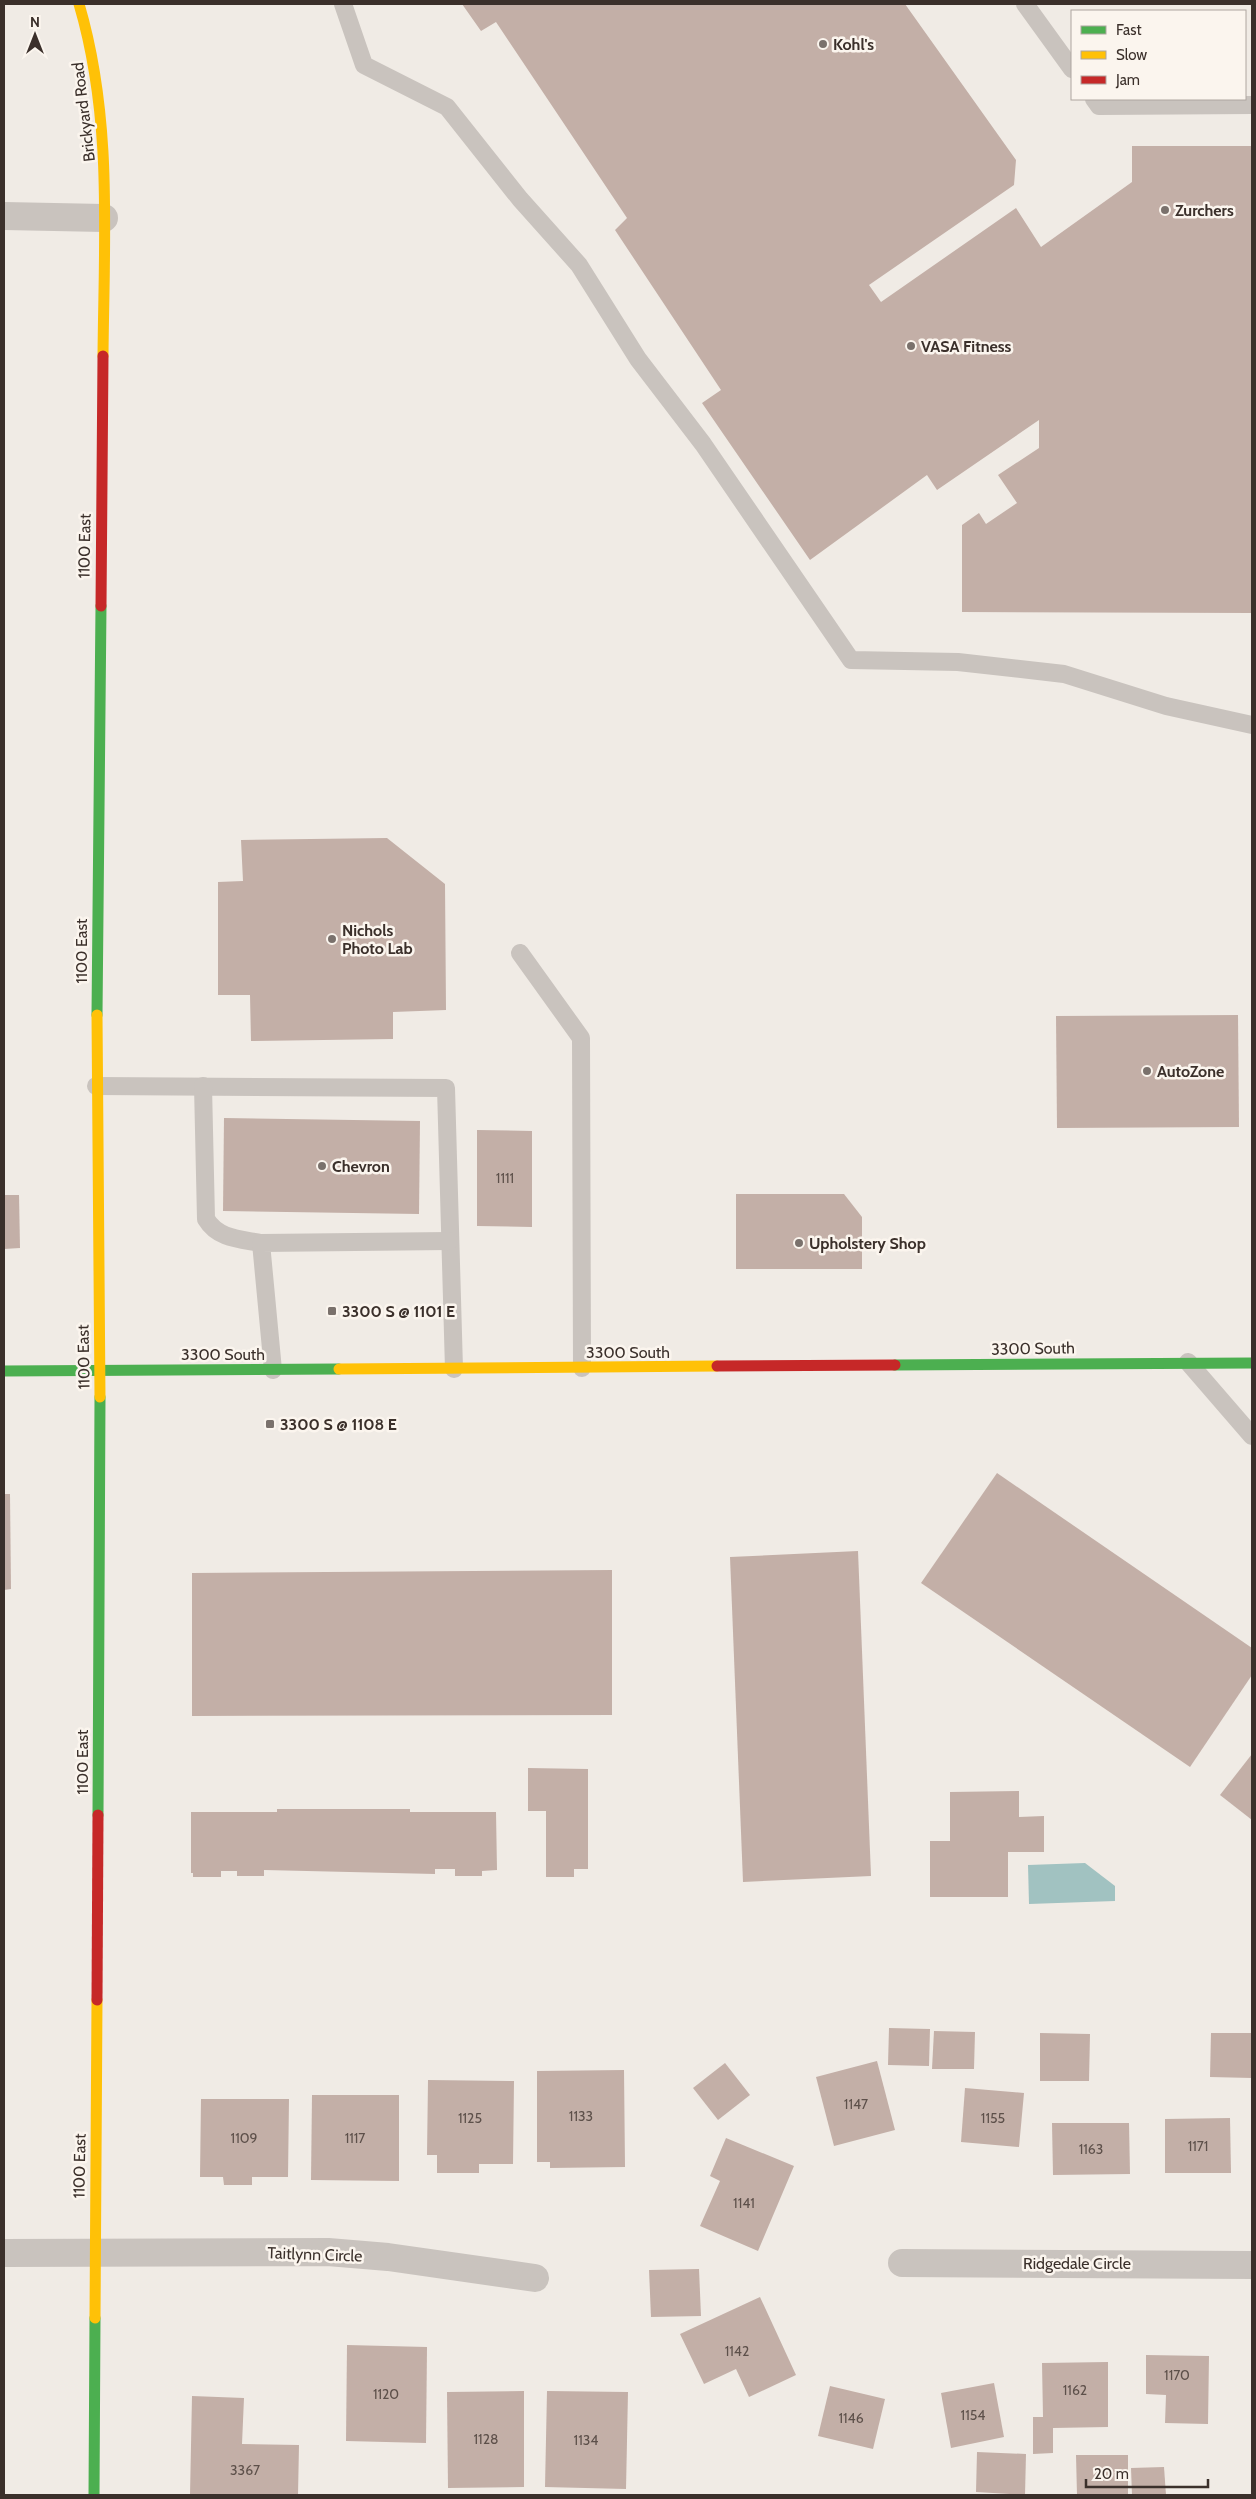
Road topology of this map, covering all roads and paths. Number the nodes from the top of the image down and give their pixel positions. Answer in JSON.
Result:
{"nodes":[{"id":1,"x":79,"y":4,"type":"edge"},
{"id":2,"x":343,"y":4,"type":"edge"},
{"id":3,"x":1025,"y":4,"type":"edge"},
{"id":4,"x":1071,"y":68,"type":"edge"},
{"id":5,"x":1095,"y":100,"type":"edge"},
{"id":6,"x":1252,"y":105,"type":"edge"},
{"id":7,"x":4,"y":216,"type":"edge"},
{"id":8,"x":104,"y":218,"type":"junction"},
{"id":9,"x":1252,"y":725,"type":"edge"},
{"id":10,"x":520,"y":953,"type":"dead end"},
{"id":11,"x":96,"y":1086,"type":"junction"},
{"id":12,"x":203,"y":1086,"type":"junction"},
{"id":13,"x":449,"y":1241,"type":"junction"},
{"id":14,"x":261,"y":1243,"type":"junction"},
{"id":15,"x":1188,"y":1362,"type":"junction"},
{"id":16,"x":1252,"y":1363,"type":"edge"},
{"id":17,"x":582,"y":1368,"type":"junction"},
{"id":18,"x":454,"y":1369,"type":"junction"},
{"id":19,"x":99,"y":1370,"type":"junction"},
{"id":20,"x":273,"y":1370,"type":"junction"},
{"id":21,"x":4,"y":1371,"type":"edge"},
{"id":22,"x":1252,"y":1436,"type":"edge"},
{"id":23,"x":4,"y":2253,"type":"edge"},
{"id":24,"x":94,"y":2254,"type":"junction"},
{"id":25,"x":902,"y":2263,"type":"dead end"},
{"id":26,"x":1252,"y":2266,"type":"edge"},
{"id":27,"x":535,"y":2278,"type":"dead end"},
{"id":28,"x":94,"y":2495,"type":"edge"}],
"edges":[{"from":1,"to":8,"type":"street","name":"Brickyard Road"},
{"from":2,"to":9,"type":"lane"},
{"from":3,"to":4,"type":"lane"},
{"from":5,"to":6,"type":"lane"},
{"from":7,"to":8,"type":"street"},
{"from":8,"to":11,"type":"street","name":"1100 East"},
{"from":10,"to":17,"type":"lane"},
{"from":11,"to":12,"type":"lane"},
{"from":11,"to":19,"type":"street","name":"1100 East"},
{"from":12,"to":13,"type":"lane"},
{"from":12,"to":14,"type":"lane"},
{"from":13,"to":14,"type":"lane"},
{"from":13,"to":18,"type":"lane"},
{"from":14,"to":20,"type":"lane"},
{"from":15,"to":16,"type":"street","name":"3300 South"},
{"from":15,"to":17,"type":"street","name":"3300 South"},
{"from":15,"to":22,"type":"lane"},
{"from":17,"to":18,"type":"street","name":"3300 South"},
{"from":18,"to":20,"type":"street","name":"3300 South"},
{"from":19,"to":20,"type":"street","name":"3300 South"},
{"from":19,"to":21,"type":"street","name":"3300 South"},
{"from":19,"to":24,"type":"street","name":"1100 East"},
{"from":23,"to":24,"type":"street","name":"Taitlynn Circle"},
{"from":24,"to":27,"type":"street","name":"Taitlynn Circle"},
{"from":24,"to":28,"type":"street","name":"1100 East"},
{"from":25,"to":26,"type":"street","name":"Ridgedale Circle"}]}
